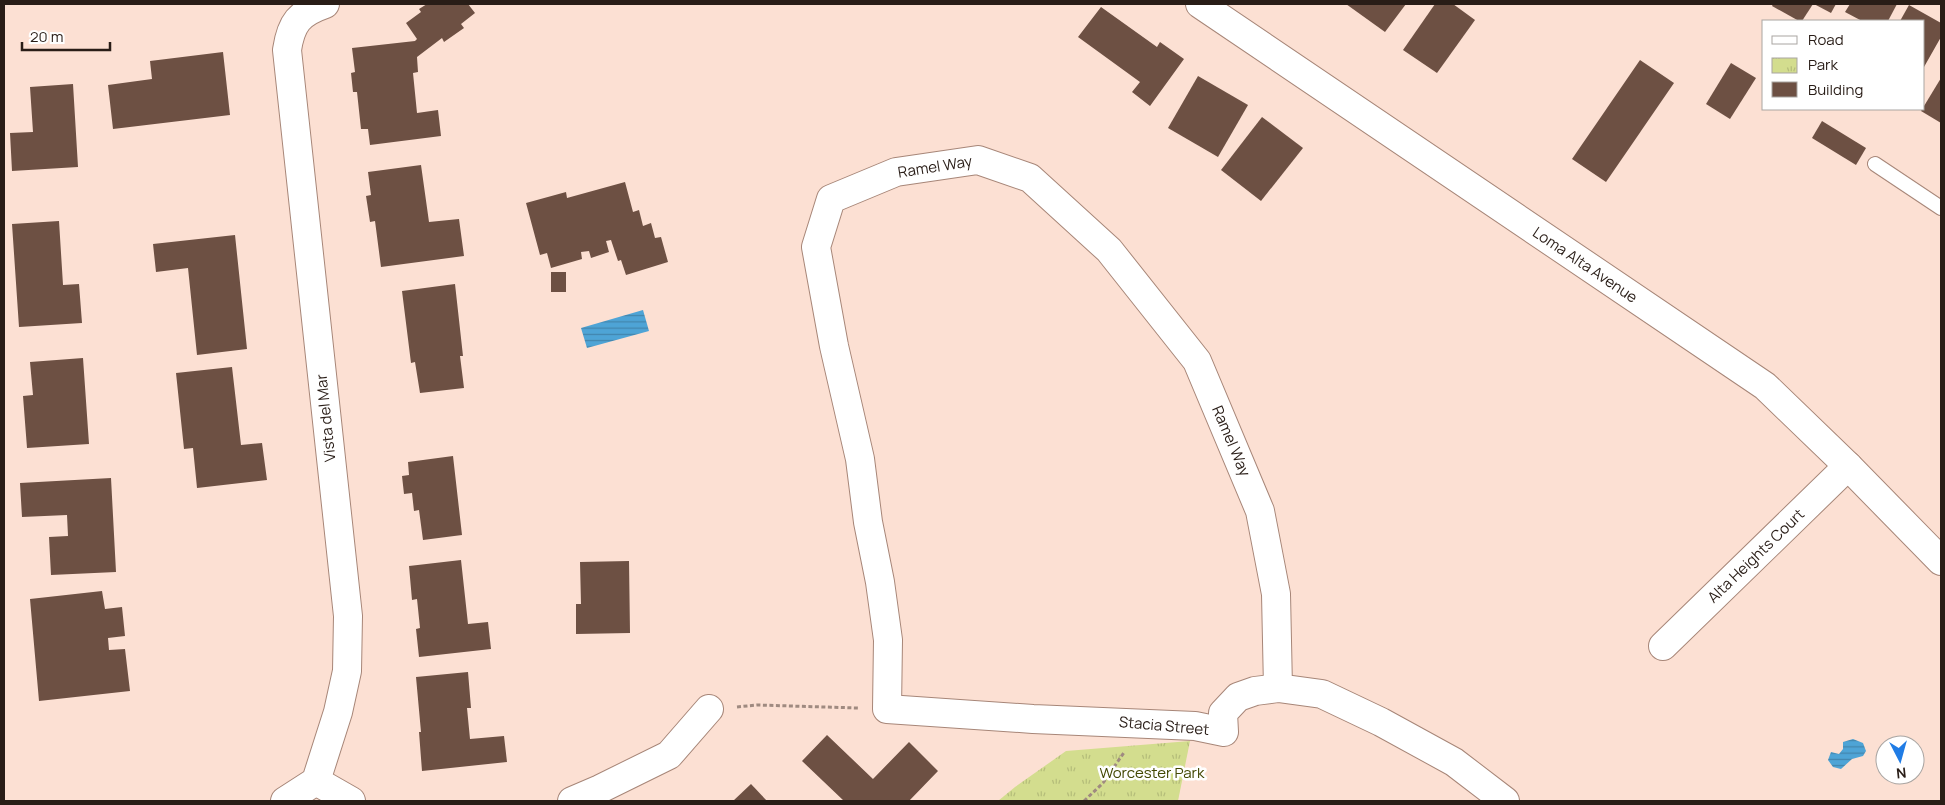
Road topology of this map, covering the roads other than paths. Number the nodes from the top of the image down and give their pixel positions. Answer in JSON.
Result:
{"nodes":[{"id":1,"x":325,"y":4,"type":"edge"},
{"id":2,"x":1200,"y":4,"type":"edge"},
{"id":3,"x":1875,"y":164,"type":"dead end"},
{"id":4,"x":1941,"y":208,"type":"edge"},
{"id":5,"x":1848,"y":466,"type":"junction"},
{"id":6,"x":1941,"y":561,"type":"edge"},
{"id":7,"x":1663,"y":646,"type":"dead end"},
{"id":8,"x":1278,"y":688,"type":"junction"},
{"id":9,"x":709,"y":709,"type":"road end"},
{"id":10,"x":886,"y":709,"type":"joint"},
{"id":11,"x":316,"y":781,"type":"junction"},
{"id":12,"x":285,"y":801,"type":"edge"},
{"id":13,"x":351,"y":801,"type":"edge"},
{"id":14,"x":572,"y":801,"type":"edge"},
{"id":15,"x":1505,"y":801,"type":"edge"}],
"edges":[{"from":1,"to":11,"type":"street","name":"Vista del Mar"},
{"from":2,"to":5,"type":"street","name":"Loma Alta Avenue"},
{"from":3,"to":4,"type":"lane"},
{"from":5,"to":6,"type":"street","name":"Loma Alta Avenue"},
{"from":5,"to":7,"type":"street","name":"Alta Heights Court"},
{"from":8,"to":10,"type":"street","name":"Stacia Street"},
{"from":8,"to":10,"type":"street","name":"Ramel Way"},
{"from":8,"to":15,"type":"street","name":"Stacia Street"},
{"from":9,"to":14,"type":"street"},
{"from":11,"to":12,"type":"street"},
{"from":11,"to":13,"type":"street"}]}
